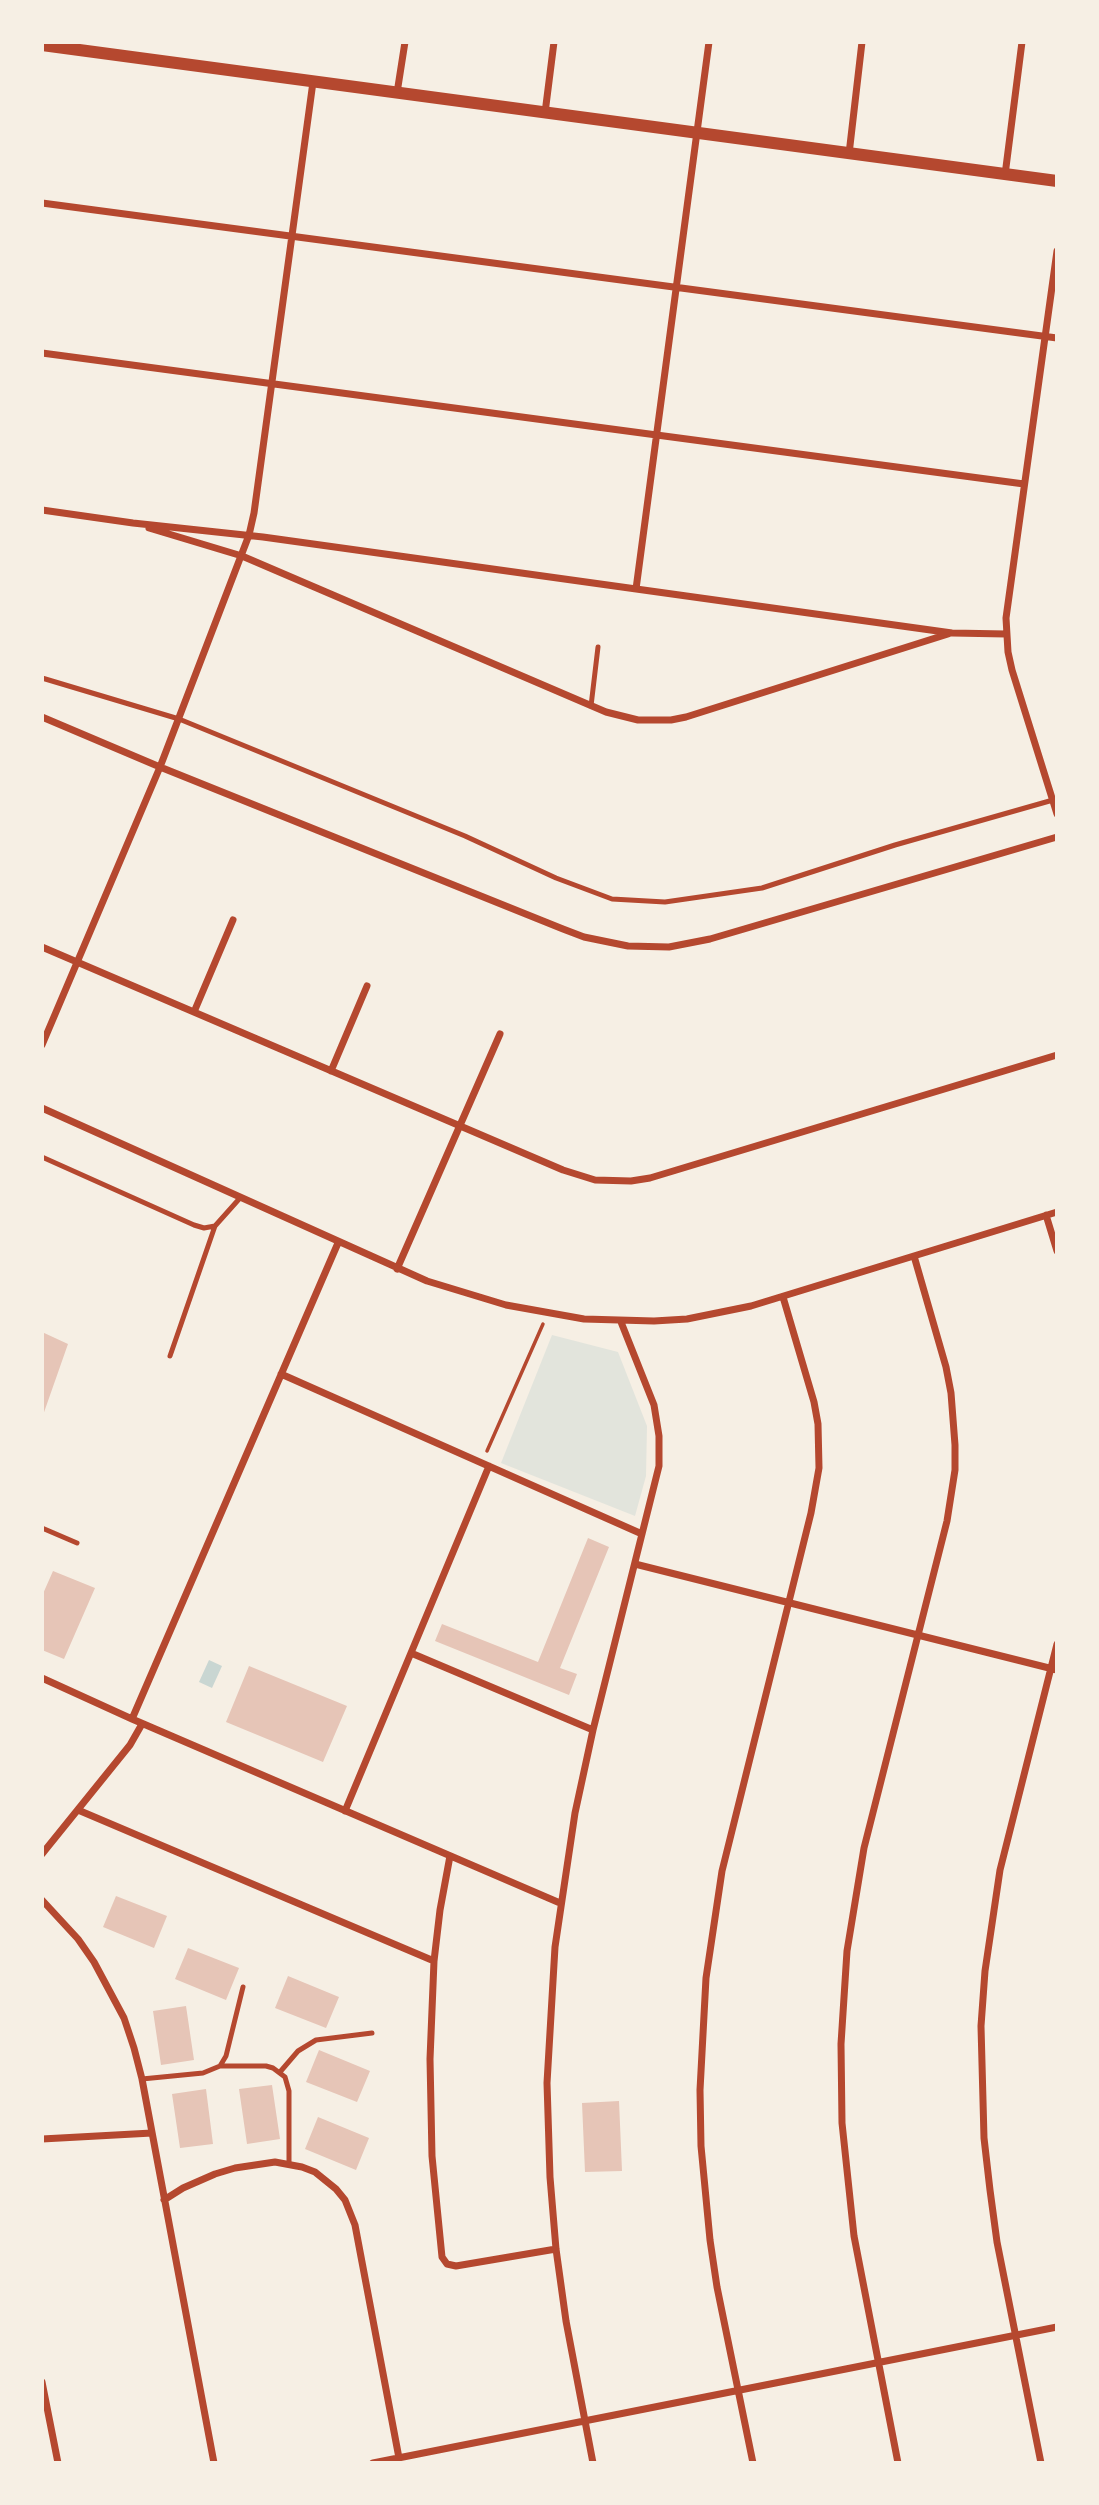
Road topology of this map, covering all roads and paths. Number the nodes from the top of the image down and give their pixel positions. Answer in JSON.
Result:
{"nodes":[{"id":1,"x":405,"y":42,"type":"edge"},
{"id":2,"x":554,"y":42,"type":"edge"},
{"id":3,"x":709,"y":42,"type":"edge"},
{"id":4,"x":862,"y":42,"type":"edge"},
{"id":5,"x":1022,"y":42,"type":"edge"},
{"id":6,"x":50,"y":45,"type":"edge"},
{"id":7,"x":313,"y":82,"type":"junction"},
{"id":8,"x":397,"y":93,"type":"junction"},
{"id":9,"x":545,"y":113,"type":"junction"},
{"id":10,"x":696,"y":133,"type":"junction"},
{"id":11,"x":849,"y":154,"type":"junction"},
{"id":12,"x":1005,"y":175,"type":"junction"},
{"id":13,"x":1057,"y":181,"type":"edge"},
{"id":14,"x":42,"y":203,"type":"edge"},
{"id":15,"x":292,"y":236,"type":"junction"},
{"id":16,"x":1057,"y":251,"type":"edge"},
{"id":17,"x":676,"y":287,"type":"junction"},
{"id":18,"x":1045,"y":336,"type":"junction"},
{"id":19,"x":1057,"y":338,"type":"edge"},
{"id":20,"x":42,"y":353,"type":"edge"},
{"id":21,"x":272,"y":383,"type":"junction"},
{"id":22,"x":656,"y":435,"type":"junction"},
{"id":23,"x":1024,"y":484,"type":"junction"},
{"id":24,"x":42,"y":510,"type":"edge"},
{"id":25,"x":133,"y":523,"type":"junction"},
{"id":26,"x":248,"y":535,"type":"junction"},
{"id":27,"x":242,"y":556,"type":"junction"},
{"id":28,"x":636,"y":589,"type":"junction"},
{"id":29,"x":952,"y":633,"type":"junction"},
{"id":30,"x":1006,"y":634,"type":"junction"},
{"id":31,"x":598,"y":647,"type":"dead end"},
{"id":32,"x":42,"y":678,"type":"edge"},
{"id":33,"x":592,"y":706,"type":"junction"},
{"id":34,"x":42,"y":717,"type":"edge"},
{"id":35,"x":179,"y":719,"type":"junction"},
{"id":36,"x":160,"y":767,"type":"junction"},
{"id":37,"x":1053,"y":800,"type":"junction"},
{"id":38,"x":1057,"y":814,"type":"edge"},
{"id":39,"x":1057,"y":837,"type":"edge"},
{"id":40,"x":233,"y":920,"type":"dead end"},
{"id":41,"x":42,"y":947,"type":"edge"},
{"id":42,"x":77,"y":962,"type":"junction"},
{"id":43,"x":367,"y":986,"type":"dead end"},
{"id":44,"x":194,"y":1012,"type":"junction"},
{"id":45,"x":500,"y":1034,"type":"dead end"},
{"id":46,"x":42,"y":1045,"type":"edge"},
{"id":47,"x":1057,"y":1055,"type":"edge"},
{"id":48,"x":331,"y":1071,"type":"junction"},
{"id":49,"x":42,"y":1108,"type":"edge"},
{"id":50,"x":460,"y":1126,"type":"junction"},
{"id":51,"x":42,"y":1157,"type":"edge"},
{"id":52,"x":240,"y":1198,"type":"junction"},
{"id":53,"x":1057,"y":1212,"type":"edge"},
{"id":54,"x":1046,"y":1215,"type":"junction"},
{"id":55,"x":215,"y":1226,"type":"junction"},
{"id":56,"x":338,"y":1243,"type":"junction"},
{"id":57,"x":1057,"y":1251,"type":"edge"},
{"id":58,"x":914,"y":1256,"type":"junction"},
{"id":59,"x":397,"y":1269,"type":"junction"},
{"id":60,"x":783,"y":1297,"type":"junction"},
{"id":61,"x":547,"y":1314,"type":"junction"},
{"id":62,"x":621,"y":1322,"type":"junction"},
{"id":63,"x":170,"y":1356,"type":"dead end"},
{"id":64,"x":281,"y":1374,"type":"junction"},
{"id":65,"x":486,"y":1464,"type":"junction"},
{"id":66,"x":42,"y":1528,"type":"edge"},
{"id":67,"x":642,"y":1534,"type":"junction"},
{"id":68,"x":77,"y":1543,"type":"dead end"},
{"id":69,"x":635,"y":1564,"type":"junction"},
{"id":70,"x":789,"y":1603,"type":"junction"},
{"id":71,"x":918,"y":1635,"type":"junction"},
{"id":72,"x":1057,"y":1644,"type":"edge"},
{"id":73,"x":411,"y":1653,"type":"junction"},
{"id":74,"x":1054,"y":1670,"type":"edge"},
{"id":75,"x":42,"y":1678,"type":"edge"},
{"id":76,"x":132,"y":1719,"type":"junction"},
{"id":77,"x":142,"y":1724,"type":"junction"},
{"id":78,"x":593,"y":1730,"type":"junction"},
{"id":79,"x":78,"y":1810,"type":"junction"},
{"id":80,"x":345,"y":1811,"type":"junction"},
{"id":81,"x":42,"y":1854,"type":"edge"},
{"id":82,"x":450,"y":1856,"type":"junction"},
{"id":83,"x":42,"y":1900,"type":"edge"},
{"id":84,"x":560,"y":1903,"type":"junction"},
{"id":85,"x":434,"y":1961,"type":"junction"},
{"id":86,"x":243,"y":1987,"type":"dead end"},
{"id":87,"x":372,"y":2033,"type":"dead end"},
{"id":88,"x":220,"y":2066,"type":"junction"},
{"id":89,"x":280,"y":2072,"type":"junction"},
{"id":90,"x":142,"y":2079,"type":"junction"},
{"id":91,"x":152,"y":2133,"type":"junction"},
{"id":92,"x":42,"y":2139,"type":"edge"},
{"id":93,"x":289,"y":2163,"type":"junction"},
{"id":94,"x":164,"y":2200,"type":"junction"},
{"id":95,"x":556,"y":2249,"type":"junction"},
{"id":96,"x":1057,"y":2327,"type":"edge"},
{"id":97,"x":1015,"y":2335,"type":"junction"},
{"id":98,"x":879,"y":2363,"type":"junction"},
{"id":99,"x":43,"y":2388,"type":"edge"},
{"id":100,"x":738,"y":2391,"type":"junction"},
{"id":101,"x":585,"y":2421,"type":"junction"},
{"id":102,"x":430,"y":2452,"type":"junction"},
{"id":103,"x":400,"y":2458,"type":"junction"},
{"id":104,"x":58,"y":2463,"type":"edge"},
{"id":105,"x":214,"y":2463,"type":"edge"},
{"id":106,"x":373,"y":2463,"type":"edge"},
{"id":107,"x":432,"y":2463,"type":"edge"},
{"id":108,"x":593,"y":2463,"type":"edge"},
{"id":109,"x":752,"y":2463,"type":"edge"},
{"id":110,"x":898,"y":2463,"type":"edge"},
{"id":111,"x":1041,"y":2463,"type":"edge"}],
"edges":[{"from":1,"to":8,"type":"street"},
{"from":2,"to":9,"type":"street"},
{"from":3,"to":10,"type":"street"},
{"from":4,"to":11,"type":"street"},
{"from":5,"to":12,"type":"street"},
{"from":6,"to":7,"type":"street"},
{"from":7,"to":8,"type":"street"},
{"from":7,"to":15,"type":"street"},
{"from":8,"to":9,"type":"street"},
{"from":9,"to":10,"type":"street"},
{"from":10,"to":11,"type":"street"},
{"from":10,"to":17,"type":"street"},
{"from":11,"to":12,"type":"street"},
{"from":12,"to":13,"type":"street"},
{"from":14,"to":15,"type":"street"},
{"from":15,"to":17,"type":"street"},
{"from":15,"to":21,"type":"street"},
{"from":16,"to":18,"type":"street"},
{"from":17,"to":18,"type":"street"},
{"from":17,"to":22,"type":"street"},
{"from":18,"to":19,"type":"street"},
{"from":18,"to":23,"type":"street"},
{"from":20,"to":21,"type":"street"},
{"from":21,"to":22,"type":"street"},
{"from":21,"to":26,"type":"street"},
{"from":22,"to":23,"type":"street"},
{"from":22,"to":28,"type":"street"},
{"from":23,"to":30,"type":"street"},
{"from":24,"to":25,"type":"street"},
{"from":25,"to":26,"type":"street"},
{"from":25,"to":27,"type":"street"},
{"from":26,"to":27,"type":"street"},
{"from":26,"to":28,"type":"street"},
{"from":27,"to":33,"type":"street"},
{"from":27,"to":35,"type":"street"},
{"from":28,"to":29,"type":"street"},
{"from":29,"to":30,"type":"street"},
{"from":29,"to":33,"type":"street"},
{"from":30,"to":37,"type":"street"},
{"from":31,"to":33,"type":"lane"},
{"from":32,"to":35,"type":"lane"},
{"from":34,"to":36,"type":"street"},
{"from":35,"to":36,"type":"street"},
{"from":35,"to":37,"type":"lane"},
{"from":36,"to":39,"type":"street"},
{"from":36,"to":42,"type":"street"},
{"from":37,"to":38,"type":"street"},
{"from":40,"to":44,"type":"street"},
{"from":41,"to":42,"type":"street"},
{"from":42,"to":44,"type":"street"},
{"from":42,"to":46,"type":"street"},
{"from":43,"to":48,"type":"street"},
{"from":44,"to":48,"type":"street"},
{"from":45,"to":50,"type":"street"},
{"from":47,"to":50,"type":"street"},
{"from":48,"to":50,"type":"street"},
{"from":49,"to":52,"type":"street"},
{"from":50,"to":59,"type":"street"},
{"from":51,"to":55,"type":"lane"},
{"from":52,"to":55,"type":"lane"},
{"from":52,"to":56,"type":"street"},
{"from":53,"to":54,"type":"street"},
{"from":54,"to":57,"type":"street"},
{"from":54,"to":58,"type":"street"},
{"from":55,"to":63,"type":"lane"},
{"from":56,"to":59,"type":"street"},
{"from":56,"to":64,"type":"street"},
{"from":58,"to":60,"type":"street"},
{"from":58,"to":71,"type":"street"},
{"from":59,"to":61,"type":"street"},
{"from":60,"to":62,"type":"street"},
{"from":60,"to":70,"type":"street"},
{"from":61,"to":62,"type":"street"},
{"from":61,"to":65,"type":"path"},
{"from":62,"to":67,"type":"street"},
{"from":64,"to":65,"type":"street"},
{"from":64,"to":76,"type":"street"},
{"from":65,"to":67,"type":"street"},
{"from":65,"to":73,"type":"street"},
{"from":66,"to":68,"type":"lane"},
{"from":67,"to":69,"type":"street"},
{"from":69,"to":70,"type":"street"},
{"from":69,"to":78,"type":"street"},
{"from":70,"to":71,"type":"street"},
{"from":70,"to":100,"type":"street"},
{"from":71,"to":74,"type":"street"},
{"from":71,"to":98,"type":"street"},
{"from":72,"to":74,"type":"street"},
{"from":73,"to":78,"type":"street"},
{"from":73,"to":80,"type":"street"},
{"from":74,"to":97,"type":"street"},
{"from":75,"to":76,"type":"street"},
{"from":76,"to":77,"type":"street"},
{"from":77,"to":79,"type":"street"},
{"from":77,"to":80,"type":"street"},
{"from":78,"to":84,"type":"street"},
{"from":79,"to":81,"type":"street"},
{"from":79,"to":85,"type":"street"},
{"from":80,"to":82,"type":"street"},
{"from":82,"to":84,"type":"street"},
{"from":82,"to":85,"type":"street"},
{"from":83,"to":90,"type":"street"},
{"from":84,"to":95,"type":"street"},
{"from":85,"to":95,"type":"street"},
{"from":86,"to":88,"type":"lane"},
{"from":87,"to":89,"type":"lane"},
{"from":88,"to":89,"type":"lane"},
{"from":88,"to":90,"type":"lane"},
{"from":89,"to":93,"type":"lane"},
{"from":90,"to":91,"type":"street"},
{"from":91,"to":92,"type":"street"},
{"from":91,"to":94,"type":"street"},
{"from":93,"to":94,"type":"street"},
{"from":93,"to":103,"type":"street"},
{"from":94,"to":105,"type":"street"},
{"from":95,"to":101,"type":"street"},
{"from":96,"to":97,"type":"street"},
{"from":97,"to":98,"type":"street"},
{"from":97,"to":111,"type":"street"},
{"from":98,"to":100,"type":"street"},
{"from":98,"to":110,"type":"street"},
{"from":99,"to":104,"type":"street"},
{"from":100,"to":101,"type":"street"},
{"from":100,"to":109,"type":"street"},
{"from":101,"to":102,"type":"street"},
{"from":101,"to":108,"type":"street"},
{"from":102,"to":103,"type":"street"},
{"from":102,"to":107,"type":"street"},
{"from":103,"to":106,"type":"street"}]}
